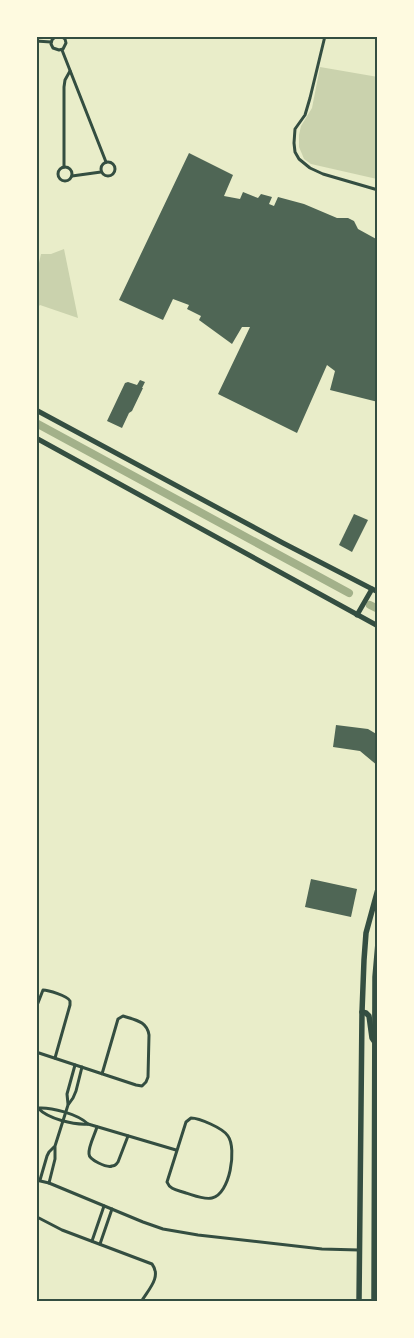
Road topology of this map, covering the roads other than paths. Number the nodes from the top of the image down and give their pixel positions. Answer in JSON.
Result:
{"nodes":[{"id":1,"x":56,"y":36,"type":"edge"},
{"id":2,"x":61,"y":36,"type":"edge"},
{"id":3,"x":325,"y":36,"type":"edge"},
{"id":4,"x":36,"y":41,"type":"edge"},
{"id":5,"x":51,"y":42,"type":"junction"},
{"id":6,"x":62,"y":50,"type":"junction"},
{"id":7,"x":70,"y":71,"type":"junction"},
{"id":8,"x":106,"y":162,"type":"junction"},
{"id":9,"x":64,"y":167,"type":"junction"},
{"id":10,"x":101,"y":172,"type":"junction"},
{"id":11,"x":72,"y":176,"type":"junction"},
{"id":12,"x":378,"y":190,"type":"edge"},
{"id":13,"x":36,"y":410,"type":"edge"},
{"id":14,"x":36,"y":438,"type":"edge"},
{"id":15,"x":375,"y":590,"type":"edge"},
{"id":16,"x":357,"y":615,"type":"junction"},
{"id":17,"x":378,"y":626,"type":"edge"},
{"id":18,"x":378,"y":890,"type":"edge"},
{"id":19,"x":378,"y":943,"type":"edge"},
{"id":20,"x":36,"y":1008,"type":"edge"},
{"id":21,"x":362,"y":1012,"type":"junction"},
{"id":22,"x":376,"y":1042,"type":"junction"},
{"id":23,"x":36,"y":1052,"type":"edge"},
{"id":24,"x":55,"y":1058,"type":"junction"},
{"id":25,"x":75,"y":1065,"type":"junction"},
{"id":26,"x":82,"y":1067,"type":"junction"},
{"id":27,"x":102,"y":1074,"type":"junction"},
{"id":28,"x":68,"y":1105,"type":"junction"},
{"id":29,"x":37,"y":1108,"type":"edge"},
{"id":30,"x":65,"y":1113,"type":"junction"},
{"id":31,"x":63,"y":1120,"type":"junction"},
{"id":32,"x":88,"y":1124,"type":"junction"},
{"id":33,"x":97,"y":1127,"type":"junction"},
{"id":34,"x":128,"y":1136,"type":"junction"},
{"id":35,"x":55,"y":1146,"type":"junction"},
{"id":36,"x":176,"y":1150,"type":"junction"},
{"id":37,"x":38,"y":1180,"type":"edge"},
{"id":38,"x":49,"y":1183,"type":"junction"},
{"id":39,"x":104,"y":1206,"type":"junction"},
{"id":40,"x":112,"y":1209,"type":"junction"},
{"id":41,"x":37,"y":1217,"type":"edge"},
{"id":42,"x":92,"y":1241,"type":"junction"},
{"id":43,"x":100,"y":1244,"type":"junction"},
{"id":44,"x":359,"y":1250,"type":"junction"},
{"id":45,"x":141,"y":1302,"type":"edge"},
{"id":46,"x":359,"y":1302,"type":"edge"},
{"id":47,"x":374,"y":1302,"type":"edge"}],
"edges":[{"from":1,"to":5,"type":"street"},
{"from":2,"to":6,"type":"street"},
{"from":3,"to":12,"type":"street"},
{"from":4,"to":5,"type":"street"},
{"from":5,"to":6,"type":"street"},
{"from":6,"to":7,"type":"street"},
{"from":7,"to":8,"type":"street"},
{"from":7,"to":9,"type":"street"},
{"from":8,"to":10,"type":"street"},
{"from":8,"to":10,"type":"street"},
{"from":9,"to":11,"type":"street"},
{"from":9,"to":11,"type":"street"},
{"from":10,"to":11,"type":"street"},
{"from":13,"to":15,"type":"main road"},
{"from":14,"to":16,"type":"main road"},
{"from":15,"to":16,"type":"main road"},
{"from":16,"to":17,"type":"main road"},
{"from":18,"to":21,"type":"main road"},
{"from":19,"to":22,"type":"main road"},
{"from":20,"to":24,"type":"street"},
{"from":21,"to":22,"type":"main road"},
{"from":21,"to":44,"type":"main road"},
{"from":22,"to":47,"type":"main road"},
{"from":23,"to":24,"type":"street"},
{"from":24,"to":25,"type":"street"},
{"from":25,"to":26,"type":"street"},
{"from":25,"to":28,"type":"street"},
{"from":26,"to":27,"type":"street"},
{"from":26,"to":28,"type":"street"},
{"from":27,"to":27,"type":"street"},
{"from":28,"to":30,"type":"street"},
{"from":29,"to":30,"type":"street"},
{"from":29,"to":31,"type":"street"},
{"from":30,"to":31,"type":"street"},
{"from":30,"to":32,"type":"street"},
{"from":31,"to":32,"type":"street"},
{"from":31,"to":35,"type":"street"},
{"from":32,"to":33,"type":"street"},
{"from":33,"to":34,"type":"street"},
{"from":33,"to":34,"type":"street"},
{"from":34,"to":36,"type":"street"},
{"from":35,"to":37,"type":"street"},
{"from":35,"to":38,"type":"street"},
{"from":36,"to":36,"type":"street"},
{"from":37,"to":38,"type":"street"},
{"from":38,"to":39,"type":"street"},
{"from":39,"to":40,"type":"street"},
{"from":39,"to":42,"type":"street"},
{"from":40,"to":43,"type":"street"},
{"from":40,"to":44,"type":"street"},
{"from":41,"to":42,"type":"street"},
{"from":42,"to":43,"type":"street"},
{"from":43,"to":45,"type":"street"},
{"from":44,"to":46,"type":"main road"}]}
